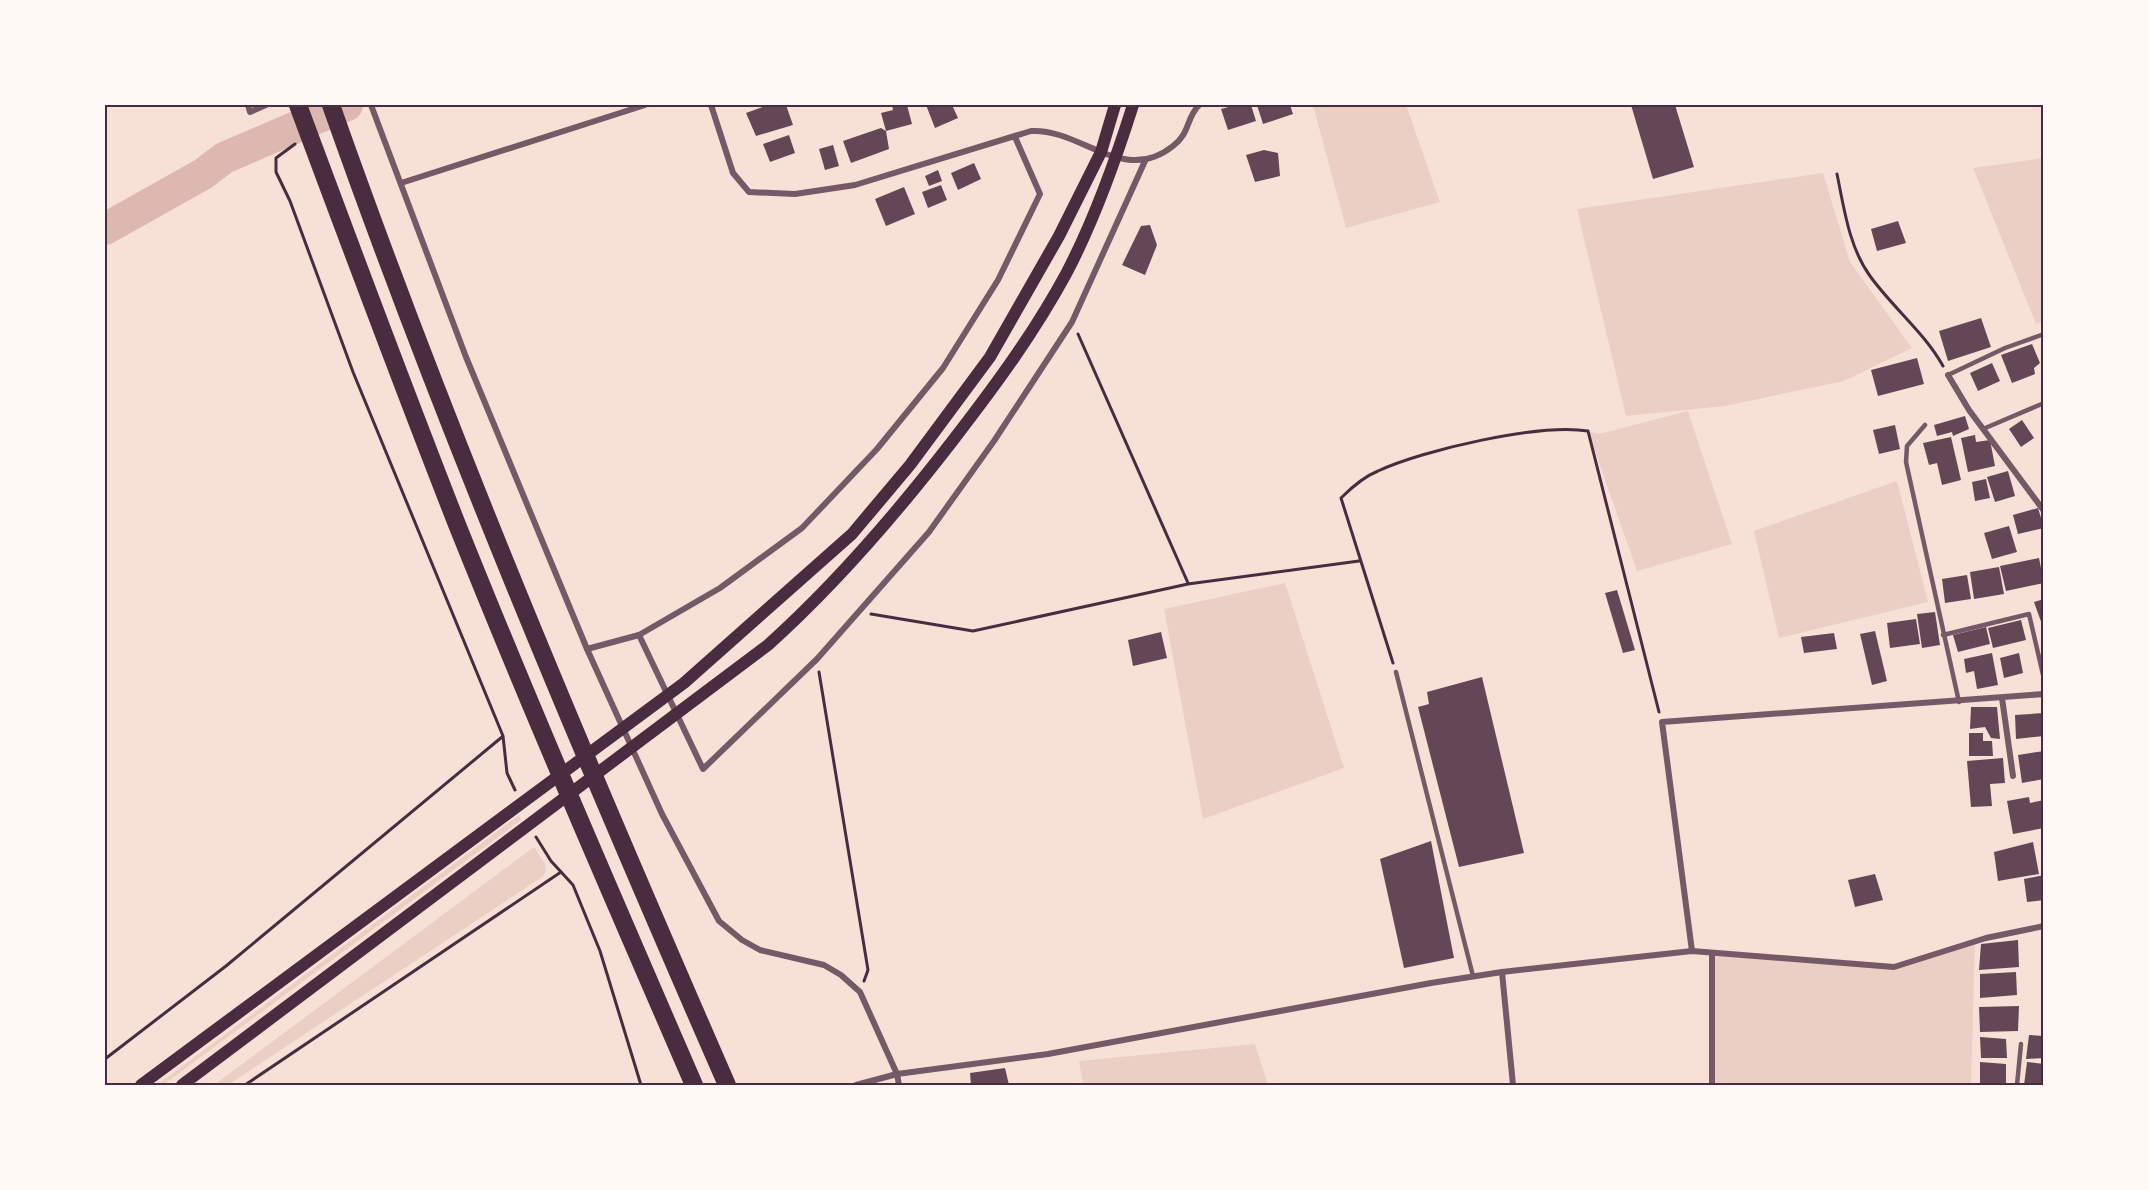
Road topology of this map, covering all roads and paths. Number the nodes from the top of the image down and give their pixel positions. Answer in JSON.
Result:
{"nodes":[{"id":1,"x":248,"y":105,"type":"edge"},
{"id":2,"x":266,"y":105,"type":"edge"},
{"id":3,"x":298,"y":105,"type":"edge"},
{"id":4,"x":331,"y":105,"type":"edge"},
{"id":5,"x":371,"y":105,"type":"edge"},
{"id":6,"x":645,"y":105,"type":"edge"},
{"id":7,"x":711,"y":105,"type":"edge"},
{"id":8,"x":1117,"y":105,"type":"edge"},
{"id":9,"x":1133,"y":105,"type":"edge"},
{"id":10,"x":1199,"y":105,"type":"edge"},
{"id":11,"x":1129,"y":119,"type":"junction"},
{"id":12,"x":1015,"y":137,"type":"junction"},
{"id":13,"x":306,"y":144,"type":"junction"},
{"id":14,"x":1101,"y":152,"type":"junction"},
{"id":15,"x":1116,"y":158,"type":"junction"},
{"id":16,"x":1145,"y":161,"type":"junction"},
{"id":17,"x":1837,"y":174,"type":"dead end"},
{"id":18,"x":401,"y":183,"type":"junction"},
{"id":19,"x":1072,"y":322,"type":"junction"},
{"id":20,"x":2044,"y":334,"type":"edge"},
{"id":21,"x":1948,"y":375,"type":"junction"},
{"id":22,"x":2044,"y":403,"type":"edge"},
{"id":23,"x":1925,"y":425,"type":"dead end"},
{"id":24,"x":1983,"y":429,"type":"junction"},
{"id":25,"x":2044,"y":511,"type":"edge"},
{"id":26,"x":1359,"y":561,"type":"junction"},
{"id":27,"x":1188,"y":584,"type":"junction"},
{"id":28,"x":859,"y":612,"type":"junction"},
{"id":29,"x":639,"y":635,"type":"junction"},
{"id":30,"x":1943,"y":635,"type":"junction"},
{"id":31,"x":586,"y":649,"type":"junction"},
{"id":32,"x":817,"y":659,"type":"junction"},
{"id":33,"x":1396,"y":672,"type":"joint"},
{"id":34,"x":2044,"y":679,"type":"edge"},
{"id":35,"x":2044,"y":694,"type":"edge"},
{"id":36,"x":2002,"y":698,"type":"junction"},
{"id":37,"x":1959,"y":702,"type":"junction"},
{"id":38,"x":1662,"y":722,"type":"junction"},
{"id":39,"x":503,"y":736,"type":"junction"},
{"id":40,"x":2013,"y":776,"type":"dead end"},
{"id":41,"x":516,"y":793,"type":"dead end"},
{"id":42,"x":534,"y":833,"type":"dead end"},
{"id":43,"x":561,"y":872,"type":"junction"},
{"id":44,"x":2044,"y":926,"type":"edge"},
{"id":45,"x":1692,"y":951,"type":"junction"},
{"id":46,"x":1712,"y":953,"type":"junction"},
{"id":47,"x":1502,"y":972,"type":"junction"},
{"id":48,"x":1473,"y":976,"type":"junction"},
{"id":49,"x":860,"y":992,"type":"junction"},
{"id":50,"x":2021,"y":1044,"type":"dead end"},
{"id":51,"x":105,"y":1059,"type":"edge"},
{"id":52,"x":897,"y":1074,"type":"junction"},
{"id":53,"x":141,"y":1085,"type":"edge"},
{"id":54,"x":182,"y":1085,"type":"edge"},
{"id":55,"x":244,"y":1085,"type":"edge"},
{"id":56,"x":641,"y":1085,"type":"edge"},
{"id":57,"x":694,"y":1085,"type":"edge"},
{"id":58,"x":727,"y":1085,"type":"edge"},
{"id":59,"x":856,"y":1085,"type":"edge"},
{"id":60,"x":899,"y":1085,"type":"edge"},
{"id":61,"x":1513,"y":1085,"type":"edge"},
{"id":62,"x":1712,"y":1085,"type":"edge"},
{"id":63,"x":2017,"y":1085,"type":"edge"}],
"edges":[{"from":1,"to":2,"type":"street"},
{"from":3,"to":13,"type":"highway"},
{"from":4,"to":58,"type":"highway"},
{"from":5,"to":18,"type":"street"},
{"from":6,"to":18,"type":"street"},
{"from":7,"to":12,"type":"street"},
{"from":8,"to":11,"type":"street"},
{"from":8,"to":14,"type":"main road"},
{"from":9,"to":11,"type":"main road"},
{"from":10,"to":16,"type":"street"},
{"from":11,"to":15,"type":"main road"},
{"from":12,"to":14,"type":"street"},
{"from":12,"to":29,"type":"street"},
{"from":13,"to":39,"type":"path"},
{"from":13,"to":57,"type":"highway"},
{"from":14,"to":15,"type":"street"},
{"from":14,"to":53,"type":"main road"},
{"from":15,"to":16,"type":"street"},
{"from":15,"to":54,"type":"main road"},
{"from":16,"to":19,"type":"street"},
{"from":17,"to":21,"type":"path"},
{"from":18,"to":31,"type":"street"},
{"from":19,"to":27,"type":"path"},
{"from":19,"to":28,"type":"street"},
{"from":20,"to":21,"type":"lane"},
{"from":21,"to":24,"type":"street"},
{"from":22,"to":24,"type":"lane"},
{"from":23,"to":30,"type":"lane"},
{"from":24,"to":25,"type":"street"},
{"from":26,"to":27,"type":"path"},
{"from":26,"to":33,"type":"path"},
{"from":26,"to":38,"type":"path"},
{"from":27,"to":28,"type":"path"},
{"from":28,"to":32,"type":"street"},
{"from":29,"to":31,"type":"street"},
{"from":29,"to":32,"type":"street"},
{"from":30,"to":34,"type":"lane"},
{"from":30,"to":37,"type":"lane"},
{"from":31,"to":49,"type":"street"},
{"from":32,"to":49,"type":"path"},
{"from":33,"to":48,"type":"lane"},
{"from":35,"to":36,"type":"street"},
{"from":36,"to":37,"type":"street"},
{"from":36,"to":40,"type":"street"},
{"from":37,"to":38,"type":"street"},
{"from":38,"to":45,"type":"street"},
{"from":39,"to":41,"type":"path"},
{"from":39,"to":51,"type":"path"},
{"from":42,"to":43,"type":"path"},
{"from":43,"to":55,"type":"path"},
{"from":43,"to":56,"type":"path"},
{"from":44,"to":46,"type":"street"},
{"from":45,"to":46,"type":"street"},
{"from":45,"to":47,"type":"street"},
{"from":46,"to":62,"type":"street"},
{"from":47,"to":48,"type":"street"},
{"from":47,"to":61,"type":"street"},
{"from":48,"to":52,"type":"street"},
{"from":49,"to":52,"type":"street"},
{"from":50,"to":63,"type":"lane"},
{"from":52,"to":59,"type":"street"},
{"from":52,"to":60,"type":"street"}]}
